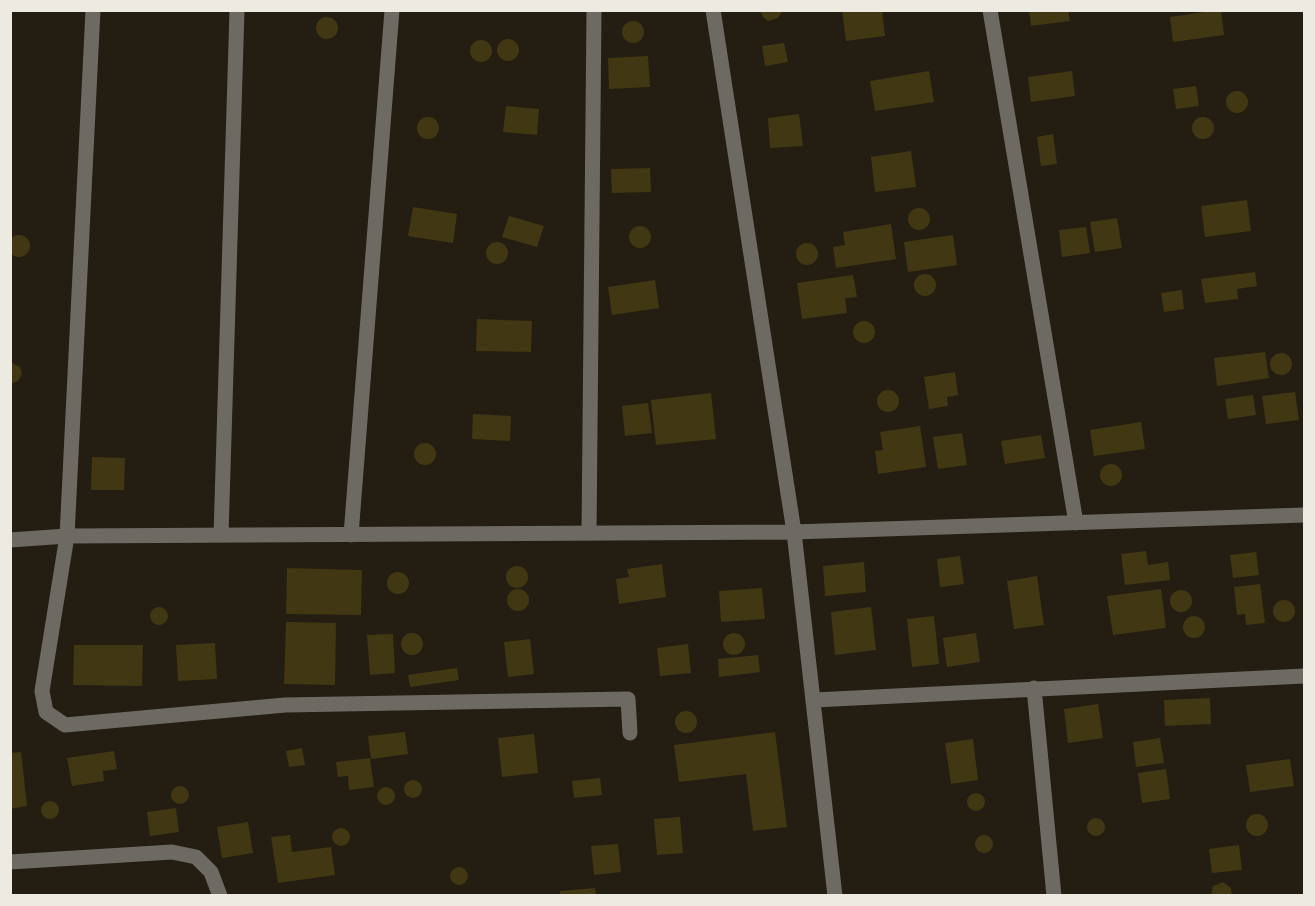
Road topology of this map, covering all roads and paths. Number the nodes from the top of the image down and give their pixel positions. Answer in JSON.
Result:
{"nodes":[{"id":1,"x":93,"y":10,"type":"edge"},
{"id":2,"x":237,"y":10,"type":"edge"},
{"id":3,"x":392,"y":10,"type":"edge"},
{"id":4,"x":594,"y":10,"type":"edge"},
{"id":5,"x":713,"y":10,"type":"edge"},
{"id":6,"x":990,"y":10,"type":"edge"},
{"id":7,"x":1305,"y":515,"type":"edge"},
{"id":8,"x":1076,"y":523,"type":"junction"},
{"id":9,"x":794,"y":532,"type":"junction"},
{"id":10,"x":589,"y":533,"type":"junction"},
{"id":11,"x":221,"y":534,"type":"junction"},
{"id":12,"x":351,"y":535,"type":"junction"},
{"id":13,"x":67,"y":536,"type":"junction"},
{"id":14,"x":10,"y":540,"type":"edge"},
{"id":15,"x":1305,"y":676,"type":"edge"},
{"id":16,"x":1034,"y":688,"type":"junction"},
{"id":17,"x":814,"y":700,"type":"junction"},
{"id":18,"x":630,"y":733,"type":"dead end"},
{"id":19,"x":10,"y":862,"type":"edge"},
{"id":20,"x":220,"y":896,"type":"edge"},
{"id":21,"x":835,"y":896,"type":"edge"},
{"id":22,"x":1053,"y":896,"type":"edge"}],
"edges":[{"from":1,"to":13,"type":"street"},
{"from":2,"to":11,"type":"street"},
{"from":3,"to":12,"type":"street"},
{"from":4,"to":10,"type":"street"},
{"from":5,"to":9,"type":"street"},
{"from":6,"to":8,"type":"street"},
{"from":7,"to":8,"type":"street"},
{"from":8,"to":9,"type":"street"},
{"from":9,"to":10,"type":"street"},
{"from":9,"to":17,"type":"street"},
{"from":10,"to":12,"type":"street"},
{"from":11,"to":12,"type":"street"},
{"from":11,"to":13,"type":"street"},
{"from":13,"to":14,"type":"street"},
{"from":13,"to":18,"type":"street"},
{"from":15,"to":16,"type":"street"},
{"from":16,"to":17,"type":"street"},
{"from":16,"to":22,"type":"street"},
{"from":17,"to":21,"type":"street"},
{"from":19,"to":20,"type":"street"}]}
